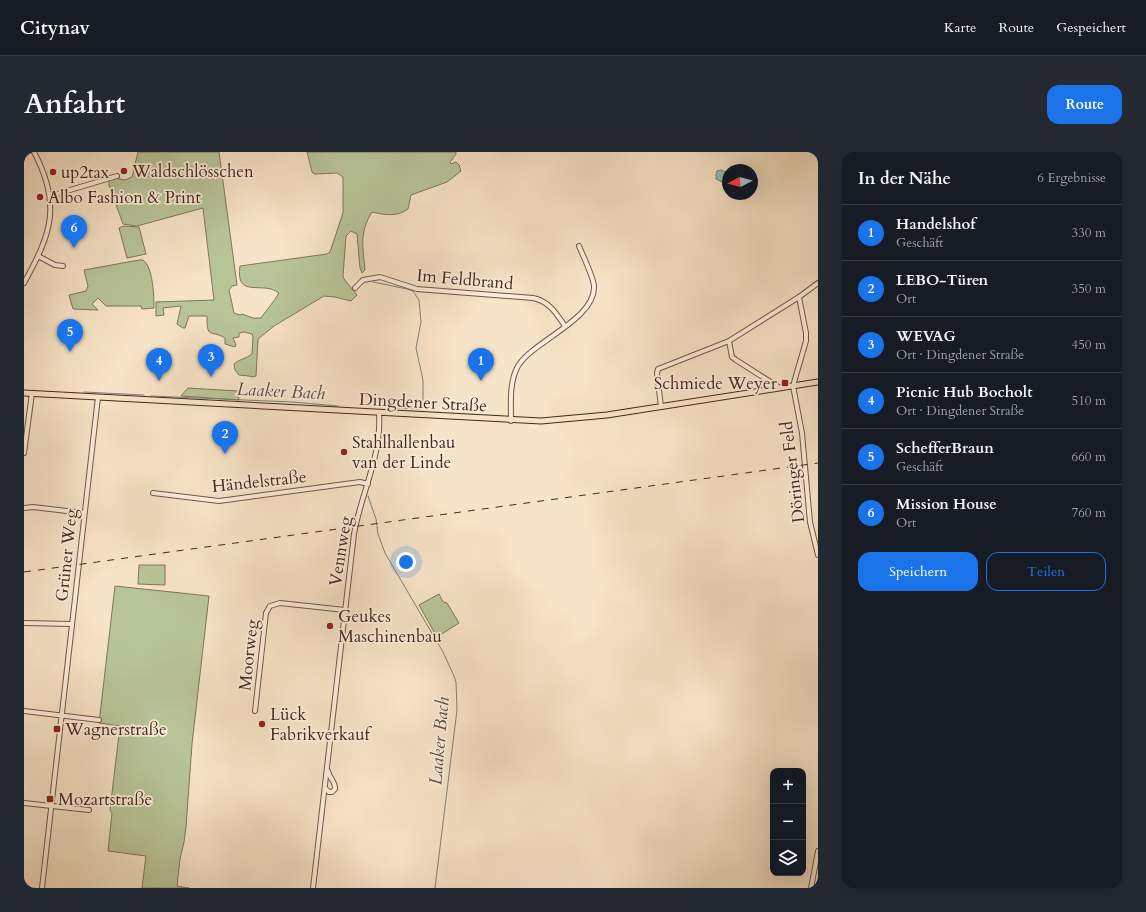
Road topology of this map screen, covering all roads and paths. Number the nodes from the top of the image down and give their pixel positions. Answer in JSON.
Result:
{"nodes":[{"id":1,"x":34,"y":152,"type":"edge"},
{"id":2,"x":117,"y":176,"type":"dead end"},
{"id":3,"x":50,"y":196,"type":"junction"},
{"id":4,"x":579,"y":246,"type":"dead end"},
{"id":5,"x":38,"y":256,"type":"junction"},
{"id":6,"x":63,"y":266,"type":"dead end"},
{"id":7,"x":24,"y":283,"type":"edge"},
{"id":8,"x":818,"y":283,"type":"edge"},
{"id":9,"x":355,"y":288,"type":"dead end"},
{"id":10,"x":799,"y":297,"type":"junction"},
{"id":11,"x":565,"y":326,"type":"junction"},
{"id":12,"x":729,"y":341,"type":"junction"},
{"id":13,"x":818,"y":382,"type":"edge"},
{"id":14,"x":793,"y":386,"type":"junction"},
{"id":15,"x":780,"y":388,"type":"junction"},
{"id":16,"x":24,"y":393,"type":"edge"},
{"id":17,"x":32,"y":393,"type":"junction"},
{"id":18,"x":98,"y":397,"type":"junction"},
{"id":19,"x":661,"y":407,"type":"junction"},
{"id":20,"x":380,"y":413,"type":"junction"},
{"id":21,"x":510,"y":421,"type":"junction"},
{"id":22,"x":24,"y":453,"type":"edge"},
{"id":23,"x":368,"y":484,"type":"junction"},
{"id":24,"x":153,"y":493,"type":"dead end"},
{"id":25,"x":24,"y":508,"type":"edge"},
{"id":26,"x":84,"y":513,"type":"junction"},
{"id":27,"x":818,"y":555,"type":"edge"},
{"id":28,"x":345,"y":610,"type":"junction"},
{"id":29,"x":24,"y":623,"type":"edge"},
{"id":30,"x":72,"y":624,"type":"junction"},
{"id":31,"x":255,"y":711,"type":"dead end"},
{"id":32,"x":24,"y":712,"type":"edge"},
{"id":33,"x":61,"y":716,"type":"junction"},
{"id":34,"x":99,"y":720,"type":"dead end"},
{"id":35,"x":327,"y":767,"type":"junction"},
{"id":36,"x":324,"y":788,"type":"junction"},
{"id":37,"x":24,"y":802,"type":"edge"},
{"id":38,"x":51,"y":806,"type":"junction"},
{"id":39,"x":89,"y":810,"type":"dead end"},
{"id":40,"x":818,"y":851,"type":"edge"},
{"id":41,"x":817,"y":858,"type":"edge"},
{"id":42,"x":42,"y":888,"type":"edge"},
{"id":43,"x":313,"y":888,"type":"edge"},
{"id":44,"x":811,"y":888,"type":"edge"}],
"edges":[{"from":1,"to":3,"type":"street"},
{"from":2,"to":3,"type":"street"},
{"from":3,"to":5,"type":"street"},
{"from":4,"to":11,"type":"street"},
{"from":5,"to":6,"type":"street"},
{"from":5,"to":7,"type":"street"},
{"from":8,"to":10,"type":"street"},
{"from":9,"to":11,"type":"street","name":"Im Feldbrand"},
{"from":10,"to":12,"type":"street"},
{"from":10,"to":14,"type":"street"},
{"from":11,"to":21,"type":"street"},
{"from":12,"to":15,"type":"street"},
{"from":12,"to":19,"type":"street"},
{"from":13,"to":14,"type":"main road","name":"Dingdener Straße"},
{"from":14,"to":15,"type":"main road","name":"Dingdener Straße"},
{"from":14,"to":27,"type":"street","name":"Döringer Feld"},
{"from":15,"to":19,"type":"main road","name":"Dingdener Straße"},
{"from":16,"to":17,"type":"main road","name":"Dingdener Straße"},
{"from":17,"to":18,"type":"main road","name":"Dingdener Straße"},
{"from":17,"to":22,"type":"street"},
{"from":18,"to":20,"type":"main road","name":"Dingdener Straße"},
{"from":18,"to":26,"type":"street","name":"Grüner Weg"},
{"from":19,"to":21,"type":"main road","name":"Dingdener Straße"},
{"from":20,"to":21,"type":"main road","name":"Dingdener Straße"},
{"from":20,"to":23,"type":"street","name":"Vennweg"},
{"from":23,"to":24,"type":"street","name":"Händelstraße"},
{"from":23,"to":28,"type":"street","name":"Vennweg"},
{"from":25,"to":26,"type":"street"},
{"from":26,"to":30,"type":"street","name":"Grüner Weg"},
{"from":28,"to":31,"type":"street","name":"Moorweg"},
{"from":28,"to":35,"type":"street","name":"Vennweg"},
{"from":29,"to":30,"type":"street"},
{"from":30,"to":33,"type":"street","name":"Grüner Weg"},
{"from":32,"to":33,"type":"street"},
{"from":33,"to":34,"type":"street"},
{"from":33,"to":38,"type":"street","name":"Grüner Weg"},
{"from":35,"to":36,"type":"street","name":"Vennweg"},
{"from":35,"to":36,"type":"street","name":"Vennweg"},
{"from":36,"to":43,"type":"street","name":"Vennweg"},
{"from":37,"to":38,"type":"street"},
{"from":38,"to":39,"type":"street"},
{"from":38,"to":42,"type":"street","name":"Grüner Weg"},
{"from":40,"to":41,"type":"street"},
{"from":41,"to":44,"type":"street"}]}
